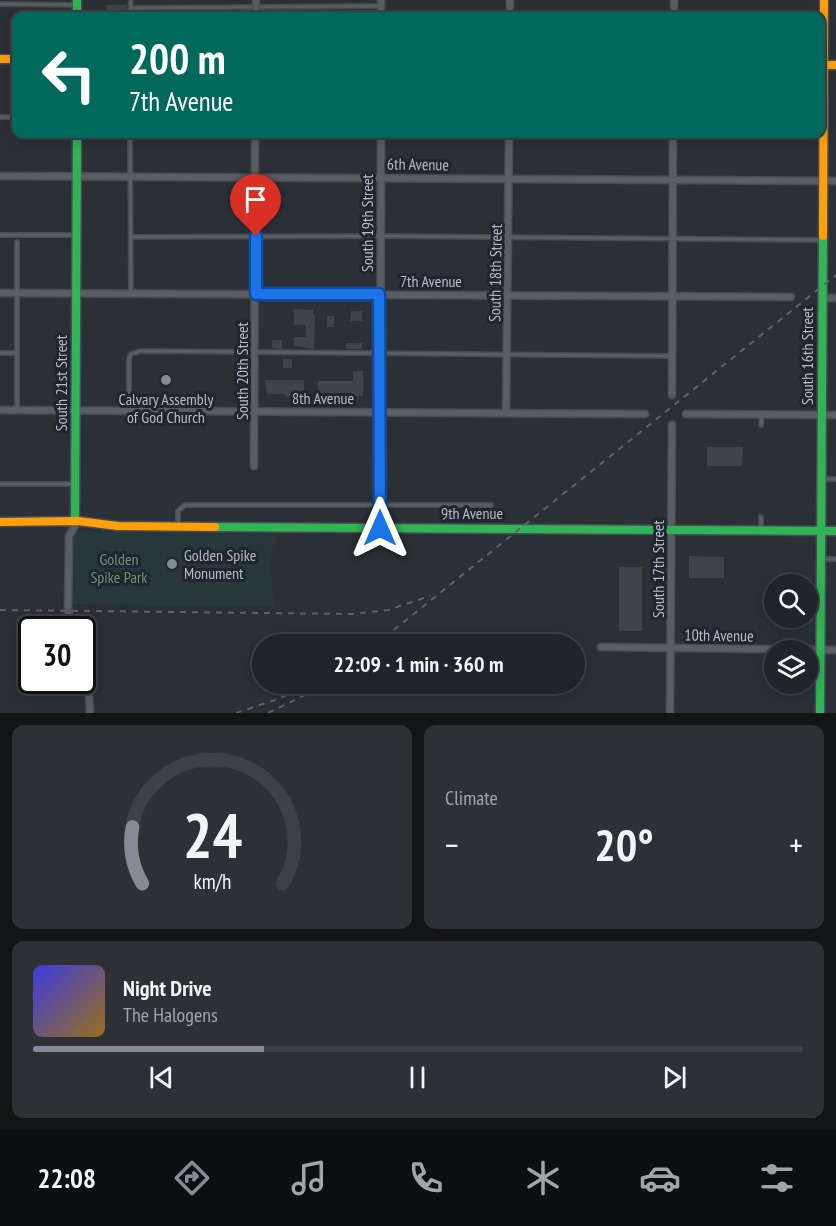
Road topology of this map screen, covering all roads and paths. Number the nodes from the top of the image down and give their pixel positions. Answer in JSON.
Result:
{"nodes":[{"id":1,"x":130,"y":0,"type":"edge"},
{"id":2,"x":77,"y":2,"type":"edge"},
{"id":3,"x":381,"y":3,"type":"edge"},
{"id":4,"x":0,"y":4,"type":"edge"},
{"id":5,"x":256,"y":4,"type":"edge"},
{"id":6,"x":130,"y":8,"type":"junction"},
{"id":7,"x":130,"y":12,"type":"edge"},
{"id":8,"x":77,"y":138,"type":"edge"},
{"id":9,"x":130,"y":138,"type":"edge"},
{"id":10,"x":255,"y":138,"type":"edge"},
{"id":11,"x":381,"y":138,"type":"edge"},
{"id":12,"x":510,"y":138,"type":"edge"},
{"id":13,"x":673,"y":138,"type":"edge"},
{"id":14,"x":822,"y":138,"type":"edge"},
{"id":15,"x":0,"y":176,"type":"edge"},
{"id":16,"x":77,"y":176,"type":"junction"},
{"id":17,"x":131,"y":176,"type":"junction"},
{"id":18,"x":255,"y":177,"type":"junction"},
{"id":19,"x":380,"y":178,"type":"junction"},
{"id":20,"x":509,"y":179,"type":"junction"},
{"id":21,"x":673,"y":180,"type":"junction"},
{"id":22,"x":823,"y":181,"type":"junction"},
{"id":23,"x":836,"y":181,"type":"edge"},
{"id":24,"x":0,"y":235,"type":"edge"},
{"id":25,"x":76,"y":235,"type":"junction"},
{"id":26,"x":256,"y":236,"type":"junction"},
{"id":27,"x":381,"y":236,"type":"junction"},
{"id":28,"x":131,"y":237,"type":"junction"},
{"id":29,"x":509,"y":238,"type":"junction"},
{"id":30,"x":673,"y":239,"type":"junction"},
{"id":31,"x":823,"y":240,"type":"junction"},
{"id":32,"x":17,"y":242,"type":"dead end"},
{"id":33,"x":0,"y":293,"type":"edge"},
{"id":34,"x":17,"y":293,"type":"junction"},
{"id":35,"x":76,"y":293,"type":"junction"},
{"id":36,"x":130,"y":293,"type":"junction"},
{"id":37,"x":256,"y":294,"type":"junction"},
{"id":38,"x":379,"y":294,"type":"junction"},
{"id":39,"x":508,"y":296,"type":"junction"},
{"id":40,"x":673,"y":297,"type":"junction"},
{"id":41,"x":791,"y":297,"type":"dead end"},
{"id":42,"x":822,"y":298,"type":"junction"},
{"id":43,"x":836,"y":298,"type":"edge"},
{"id":44,"x":256,"y":352,"type":"junction"},
{"id":45,"x":380,"y":352,"type":"junction"},
{"id":46,"x":0,"y":353,"type":"edge"},
{"id":47,"x":17,"y":353,"type":"junction"},
{"id":48,"x":507,"y":354,"type":"junction"},
{"id":49,"x":672,"y":356,"type":"junction"},
{"id":50,"x":672,"y":395,"type":"dead end"},
{"id":51,"x":0,"y":410,"type":"edge"},
{"id":52,"x":17,"y":410,"type":"junction"},
{"id":53,"x":76,"y":410,"type":"junction"},
{"id":54,"x":129,"y":410,"type":"junction"},
{"id":55,"x":255,"y":411,"type":"junction"},
{"id":56,"x":380,"y":412,"type":"junction"},
{"id":57,"x":507,"y":412,"type":"junction"},
{"id":58,"x":645,"y":414,"type":"dead end"},
{"id":59,"x":686,"y":414,"type":"dead end"},
{"id":60,"x":762,"y":414,"type":"junction"},
{"id":61,"x":822,"y":415,"type":"junction"},
{"id":62,"x":836,"y":415,"type":"edge"},
{"id":63,"x":672,"y":425,"type":"dead end"},
{"id":64,"x":761,"y":425,"type":"dead end"},
{"id":65,"x":254,"y":466,"type":"dead end"},
{"id":66,"x":821,"y":479,"type":"junction"},
{"id":67,"x":836,"y":479,"type":"edge"},
{"id":68,"x":0,"y":484,"type":"edge"},
{"id":69,"x":75,"y":484,"type":"junction"},
{"id":70,"x":380,"y":505,"type":"junction"},
{"id":71,"x":491,"y":505,"type":"dead end"},
{"id":72,"x":761,"y":518,"type":"dead end"},
{"id":73,"x":75,"y":520,"type":"junction"},
{"id":74,"x":0,"y":522,"type":"edge"},
{"id":75,"x":178,"y":527,"type":"junction"},
{"id":76,"x":380,"y":528,"type":"junction"},
{"id":77,"x":672,"y":530,"type":"junction"},
{"id":78,"x":761,"y":530,"type":"junction"},
{"id":79,"x":821,"y":531,"type":"junction"},
{"id":80,"x":836,"y":531,"type":"edge"},
{"id":81,"x":836,"y":559,"type":"edge"},
{"id":82,"x":820,"y":560,"type":"junction"},
{"id":83,"x":69,"y":616,"type":"edge"},
{"id":84,"x":601,"y":647,"type":"dead end"},
{"id":85,"x":671,"y":648,"type":"junction"},
{"id":86,"x":820,"y":650,"type":"junction"},
{"id":87,"x":836,"y":650,"type":"edge"},
{"id":88,"x":89,"y":694,"type":"edge"},
{"id":89,"x":90,"y":713,"type":"edge"},
{"id":90,"x":670,"y":713,"type":"edge"},
{"id":91,"x":820,"y":713,"type":"edge"}],
"edges":[{"from":1,"to":6,"type":"lane"},
{"from":2,"to":4,"type":"lane"},
{"from":3,"to":5,"type":"lane"},
{"from":5,"to":6,"type":"lane"},
{"from":6,"to":7,"type":"lane"},
{"from":8,"to":16,"type":"main road","name":"South 21st Street"},
{"from":9,"to":17,"type":"lane"},
{"from":10,"to":18,"type":"street","name":"South 20th Street"},
{"from":11,"to":19,"type":"street","name":"South 19th Street"},
{"from":12,"to":20,"type":"street","name":"South 18th Street"},
{"from":13,"to":21,"type":"street"},
{"from":14,"to":22,"type":"main road","name":"South 16th Street"},
{"from":15,"to":16,"type":"street","name":"6th Avenue"},
{"from":16,"to":17,"type":"street","name":"6th Avenue"},
{"from":16,"to":25,"type":"main road","name":"South 21st Street"},
{"from":17,"to":18,"type":"street","name":"6th Avenue"},
{"from":17,"to":28,"type":"lane"},
{"from":18,"to":19,"type":"street","name":"6th Avenue"},
{"from":18,"to":26,"type":"street","name":"South 20th Street"},
{"from":19,"to":20,"type":"street","name":"6th Avenue"},
{"from":19,"to":27,"type":"street","name":"South 19th Street"},
{"from":20,"to":21,"type":"street","name":"6th Avenue"},
{"from":20,"to":29,"type":"street","name":"South 18th Street"},
{"from":21,"to":22,"type":"street","name":"6th Avenue"},
{"from":21,"to":30,"type":"street"},
{"from":22,"to":23,"type":"street","name":"6th Avenue"},
{"from":22,"to":31,"type":"main road","name":"South 16th Street"},
{"from":24,"to":25,"type":"lane"},
{"from":25,"to":35,"type":"main road","name":"South 21st Street"},
{"from":26,"to":27,"type":"lane"},
{"from":26,"to":28,"type":"lane"},
{"from":26,"to":37,"type":"street","name":"South 20th Street"},
{"from":27,"to":29,"type":"lane"},
{"from":27,"to":38,"type":"street","name":"South 19th Street"},
{"from":28,"to":36,"type":"lane"},
{"from":29,"to":30,"type":"lane"},
{"from":29,"to":39,"type":"street","name":"South 18th Street"},
{"from":30,"to":31,"type":"lane"},
{"from":30,"to":40,"type":"street"},
{"from":31,"to":42,"type":"main road","name":"South 16th Street"},
{"from":32,"to":34,"type":"lane"},
{"from":33,"to":34,"type":"street","name":"7th Avenue"},
{"from":34,"to":35,"type":"street","name":"7th Avenue"},
{"from":34,"to":47,"type":"lane"},
{"from":35,"to":36,"type":"street","name":"7th Avenue"},
{"from":35,"to":53,"type":"main road","name":"South 21st Street"},
{"from":36,"to":37,"type":"street","name":"7th Avenue"},
{"from":37,"to":38,"type":"street","name":"7th Avenue"},
{"from":37,"to":44,"type":"street","name":"South 20th Street"},
{"from":38,"to":39,"type":"street","name":"7th Avenue"},
{"from":38,"to":45,"type":"street","name":"South 19th Street"},
{"from":39,"to":40,"type":"street","name":"7th Avenue"},
{"from":39,"to":48,"type":"street","name":"South 18th Street"},
{"from":40,"to":41,"type":"street","name":"7th Avenue"},
{"from":40,"to":49,"type":"street"},
{"from":42,"to":43,"type":"street"},
{"from":42,"to":61,"type":"main road","name":"South 16th Street"},
{"from":44,"to":45,"type":"lane"},
{"from":44,"to":54,"type":"lane"},
{"from":44,"to":55,"type":"street","name":"South 20th Street"},
{"from":45,"to":48,"type":"lane"},
{"from":45,"to":56,"type":"street","name":"South 19th Street"},
{"from":46,"to":47,"type":"lane"},
{"from":47,"to":52,"type":"lane"},
{"from":48,"to":49,"type":"lane"},
{"from":48,"to":57,"type":"street","name":"South 18th Street"},
{"from":49,"to":50,"type":"street"},
{"from":51,"to":52,"type":"street","name":"8th Avenue"},
{"from":52,"to":53,"type":"street","name":"8th Avenue"},
{"from":53,"to":54,"type":"street","name":"8th Avenue"},
{"from":53,"to":69,"type":"main road","name":"South 21st Street"},
{"from":54,"to":55,"type":"street","name":"8th Avenue"},
{"from":55,"to":56,"type":"street","name":"8th Avenue"},
{"from":55,"to":65,"type":"street","name":"South 20th Street"},
{"from":56,"to":57,"type":"street","name":"8th Avenue"},
{"from":56,"to":70,"type":"street","name":"South 19th Street"},
{"from":57,"to":58,"type":"street","name":"8th Avenue"},
{"from":59,"to":60,"type":"street"},
{"from":60,"to":61,"type":"street"},
{"from":60,"to":64,"type":"lane"},
{"from":61,"to":62,"type":"street"},
{"from":61,"to":66,"type":"main road","name":"South 16th Street"},
{"from":63,"to":77,"type":"street","name":"South 17th Street"},
{"from":66,"to":67,"type":"lane"},
{"from":66,"to":79,"type":"main road","name":"South 16th Street"},
{"from":68,"to":69,"type":"lane"},
{"from":69,"to":73,"type":"main road","name":"South 21st Street"},
{"from":70,"to":71,"type":"lane"},
{"from":70,"to":75,"type":"lane"},
{"from":70,"to":76,"type":"street","name":"South 19th Street"},
{"from":72,"to":78,"type":"lane"},
{"from":73,"to":74,"type":"main road","name":"9th Avenue"},
{"from":73,"to":75,"type":"main road","name":"9th Avenue"},
{"from":73,"to":83,"type":"street","name":"South 21st Street"},
{"from":75,"to":76,"type":"main road","name":"9th Avenue"},
{"from":76,"to":77,"type":"main road","name":"9th Avenue"},
{"from":77,"to":78,"type":"main road","name":"9th Avenue"},
{"from":77,"to":85,"type":"street","name":"South 17th Street"},
{"from":78,"to":79,"type":"main road","name":"9th Avenue"},
{"from":79,"to":80,"type":"main road","name":"9th Avenue"},
{"from":79,"to":82,"type":"main road","name":"South 16th Street"},
{"from":81,"to":82,"type":"lane"},
{"from":82,"to":86,"type":"main road","name":"South 16th Street"},
{"from":84,"to":85,"type":"street","name":"10th Avenue"},
{"from":85,"to":86,"type":"street","name":"10th Avenue"},
{"from":85,"to":90,"type":"street","name":"South 17th Street"},
{"from":86,"to":87,"type":"street","name":"10th Avenue"},
{"from":86,"to":91,"type":"main road","name":"South 16th Street"},
{"from":88,"to":89,"type":"street"}]}
